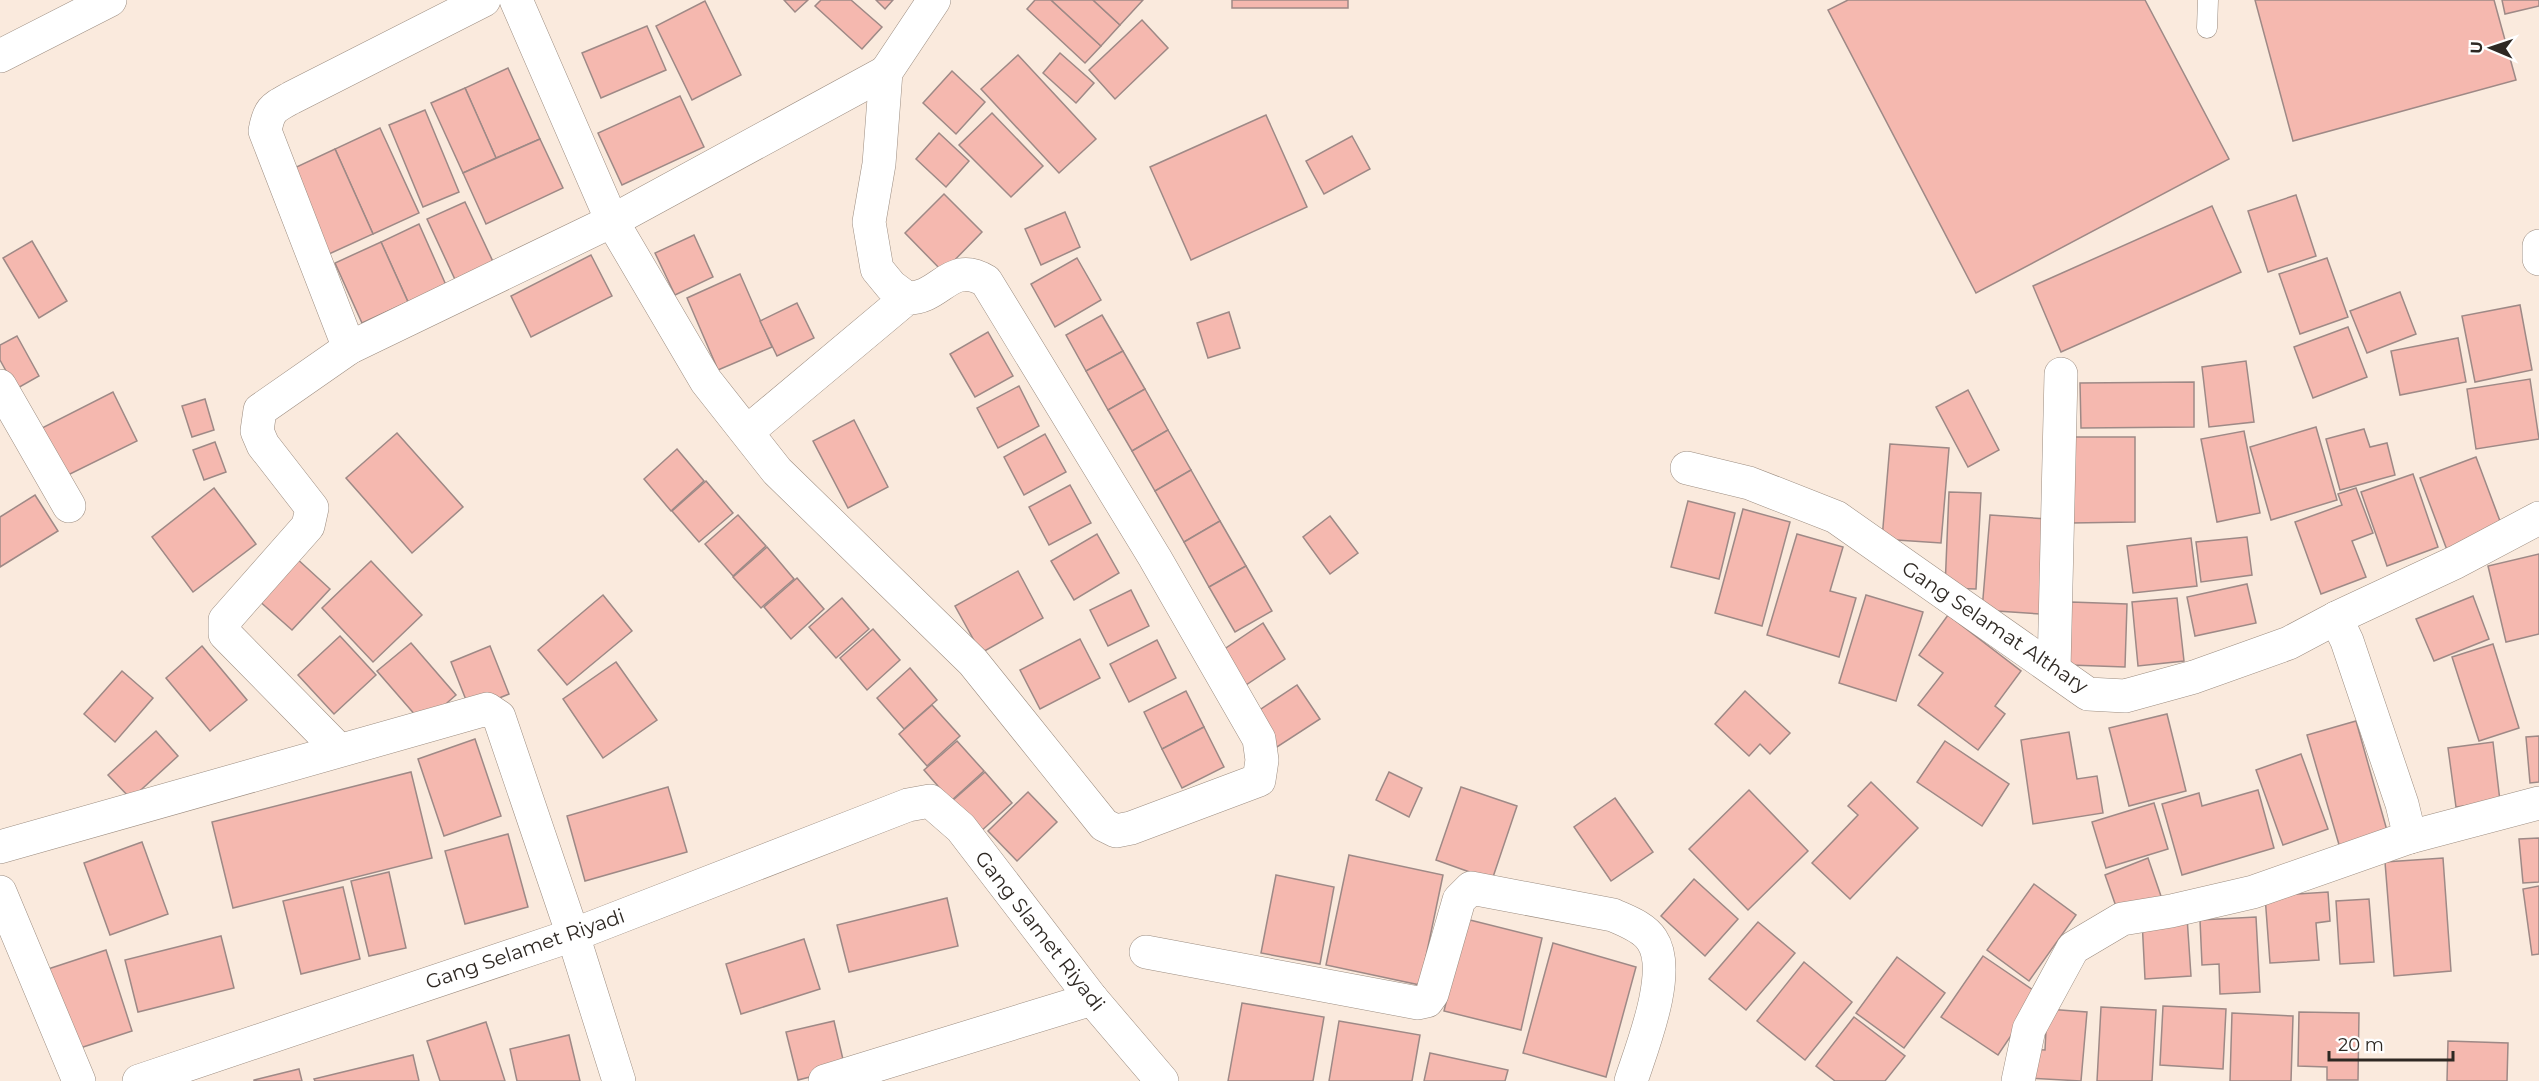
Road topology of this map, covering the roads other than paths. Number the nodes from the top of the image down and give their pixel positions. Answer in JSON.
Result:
{"nodes":[{"id":1,"x":110,"y":0,"type":"edge"},
{"id":2,"x":484,"y":0,"type":"edge"},
{"id":3,"x":516,"y":0,"type":"edge"},
{"id":4,"x":934,"y":0,"type":"edge"},
{"id":5,"x":2208,"y":0,"type":"edge"},
{"id":6,"x":2207,"y":28,"type":"dead end"},
{"id":7,"x":0,"y":56,"type":"edge"},
{"id":8,"x":886,"y":72,"type":"junction"},
{"id":9,"x":612,"y":221,"type":"junction"},
{"id":10,"x":2539,"y":246,"type":"edge"},
{"id":11,"x":2539,"y":259,"type":"edge"},
{"id":12,"x":907,"y":298,"type":"junction"},
{"id":13,"x":349,"y":348,"type":"junction"},
{"id":14,"x":2061,"y":374,"type":"dead end"},
{"id":15,"x":0,"y":386,"type":"edge"},
{"id":16,"x":747,"y":432,"type":"junction"},
{"id":17,"x":1687,"y":468,"type":"dead end"},
{"id":18,"x":69,"y":506,"type":"dead end"},
{"id":19,"x":2539,"y":518,"type":"edge"},
{"id":20,"x":2336,"y":618,"type":"junction"},
{"id":21,"x":2054,"y":669,"type":"junction"},
{"id":22,"x":339,"y":750,"type":"junction"},
{"id":23,"x":2539,"y":803,"type":"edge"},
{"id":24,"x":908,"y":805,"type":"joint"},
{"id":25,"x":2410,"y":837,"type":"junction"},
{"id":26,"x":0,"y":847,"type":"edge"},
{"id":27,"x":0,"y":891,"type":"edge"},
{"id":28,"x":573,"y":935,"type":"junction"},
{"id":29,"x":1146,"y":952,"type":"dead end"},
{"id":30,"x":1092,"y":999,"type":"junction"},
{"id":31,"x":79,"y":1081,"type":"edge"},
{"id":32,"x":139,"y":1081,"type":"edge"},
{"id":33,"x":619,"y":1081,"type":"edge"},
{"id":34,"x":825,"y":1081,"type":"edge"},
{"id":35,"x":1162,"y":1081,"type":"edge"},
{"id":36,"x":1631,"y":1081,"type":"edge"},
{"id":37,"x":2018,"y":1081,"type":"edge"}],
"edges":[{"from":1,"to":7,"type":"street"},
{"from":2,"to":13,"type":"street"},
{"from":3,"to":9,"type":"street"},
{"from":4,"to":8,"type":"street"},
{"from":5,"to":6,"type":"lane"},
{"from":8,"to":9,"type":"street"},
{"from":8,"to":12,"type":"street"},
{"from":9,"to":13,"type":"street"},
{"from":9,"to":16,"type":"street"},
{"from":10,"to":11,"type":"street"},
{"from":12,"to":16,"type":"street"},
{"from":12,"to":16,"type":"street"},
{"from":13,"to":22,"type":"street"},
{"from":14,"to":21,"type":"street"},
{"from":15,"to":18,"type":"street"},
{"from":17,"to":21,"type":"street","name":"Gang Selamat Althary"},
{"from":19,"to":20,"type":"street","name":"Gang Selamat Althary"},
{"from":20,"to":21,"type":"street","name":"Gang Selamat Althary"},
{"from":20,"to":25,"type":"street"},
{"from":22,"to":26,"type":"street"},
{"from":22,"to":28,"type":"street"},
{"from":23,"to":25,"type":"street"},
{"from":24,"to":28,"type":"street","name":"Gang Selamet Riyadi"},
{"from":24,"to":30,"type":"street","name":"Gang Slamet Riyadi"},
{"from":25,"to":37,"type":"street"},
{"from":27,"to":31,"type":"street"},
{"from":28,"to":32,"type":"street","name":"Gang Selamet Riyadi"},
{"from":28,"to":33,"type":"street"},
{"from":29,"to":36,"type":"street"},
{"from":30,"to":34,"type":"street"},
{"from":30,"to":35,"type":"street","name":"Gang Slamet Riyadi"}]}
